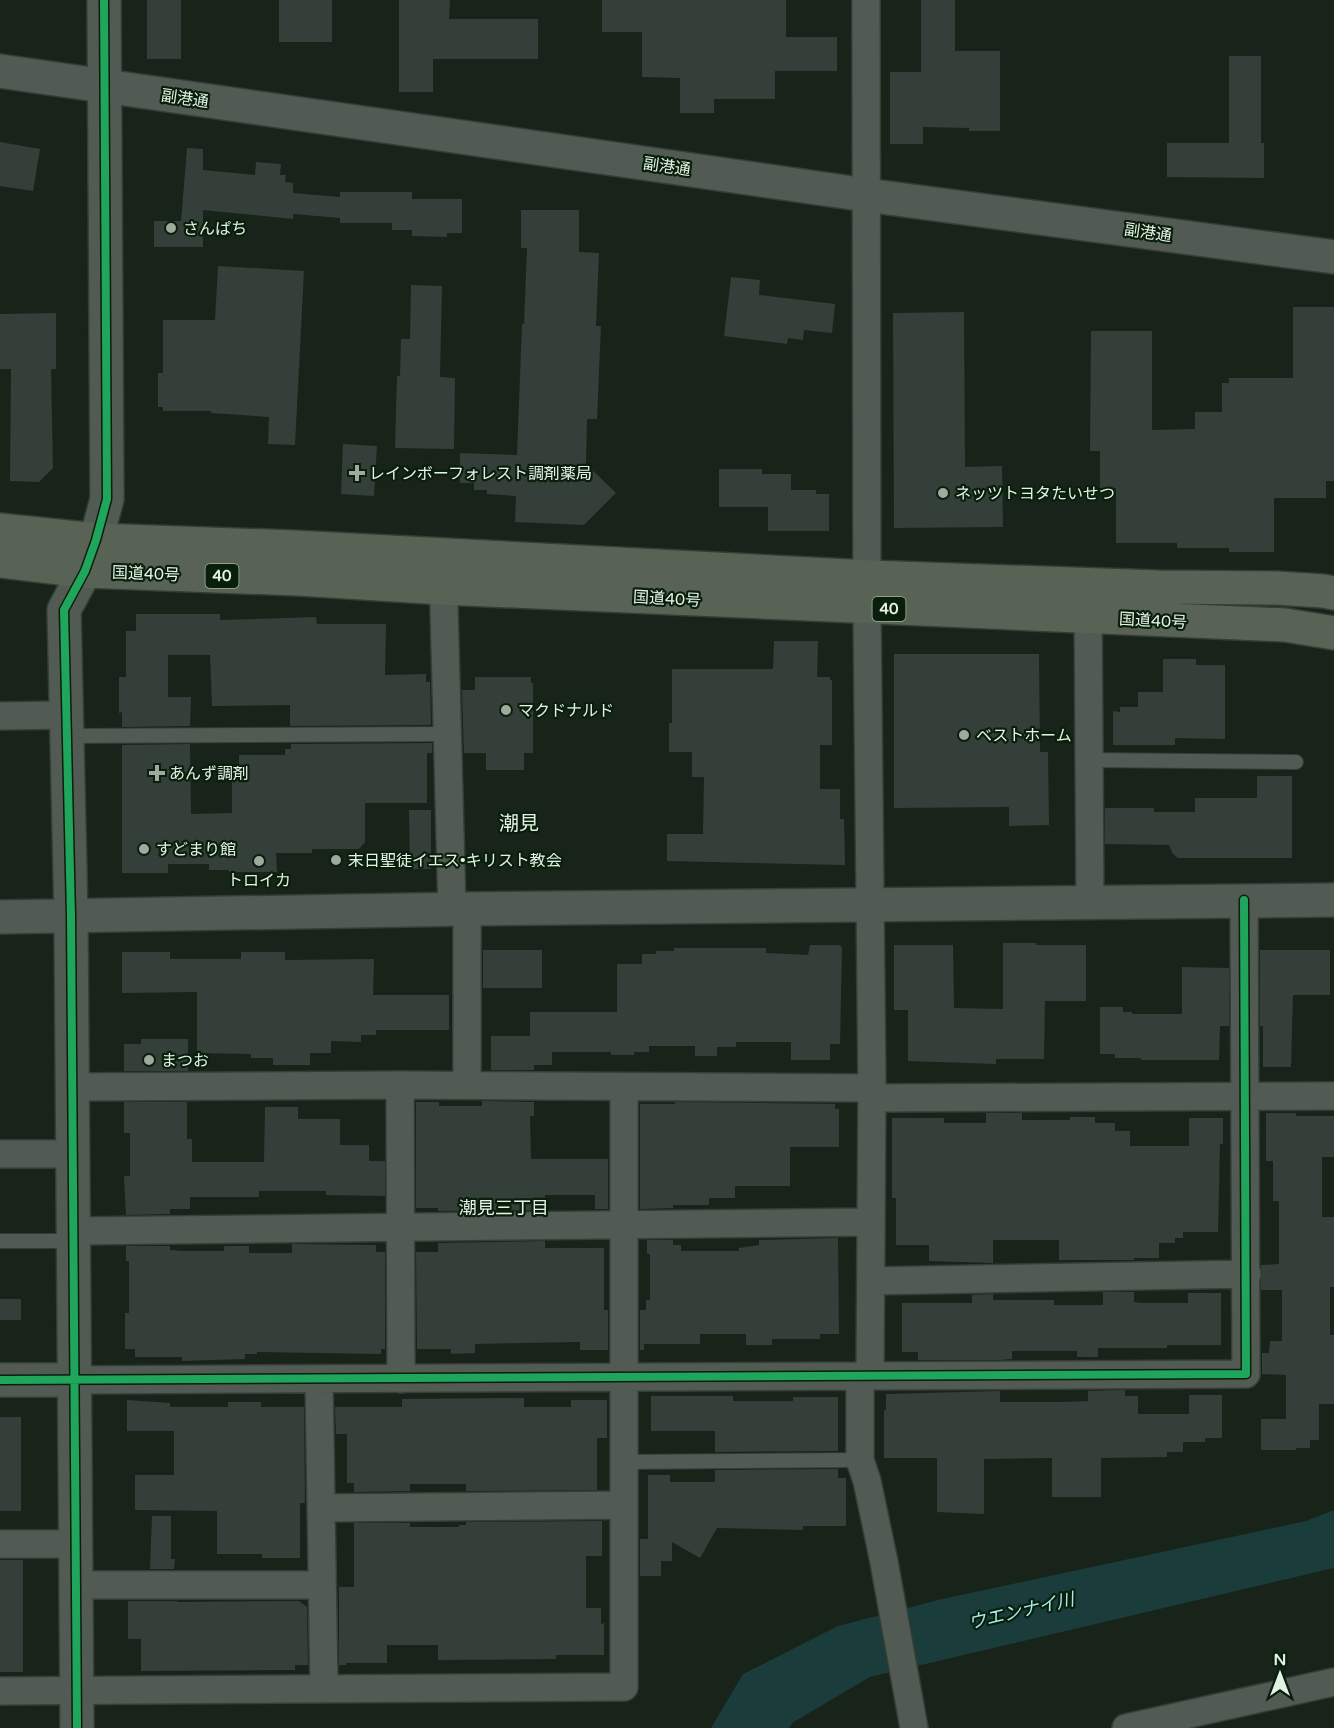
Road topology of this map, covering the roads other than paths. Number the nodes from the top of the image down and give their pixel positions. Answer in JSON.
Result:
{"nodes":[{"id":1,"x":104,"y":0,"type":"edge"},
{"id":2,"x":866,"y":0,"type":"edge"},
{"id":3,"x":0,"y":71,"type":"edge"},
{"id":4,"x":104,"y":87,"type":"junction"},
{"id":5,"x":866,"y":195,"type":"junction"},
{"id":6,"x":1334,"y":257,"type":"edge"},
{"id":7,"x":0,"y":530,"type":"edge"},
{"id":8,"x":96,"y":540,"type":"junction"},
{"id":9,"x":443,"y":555,"type":"junction"},
{"id":10,"x":0,"y":561,"type":"edge"},
{"id":11,"x":85,"y":571,"type":"junction"},
{"id":12,"x":444,"y":588,"type":"junction"},
{"id":13,"x":867,"y":592,"type":"junction"},
{"id":14,"x":1334,"y":593,"type":"edge"},
{"id":15,"x":1088,"y":600,"type":"junction"},
{"id":16,"x":1334,"y":633,"type":"edge"},
{"id":17,"x":0,"y":716,"type":"edge"},
{"id":18,"x":66,"y":725,"type":"junction"},
{"id":19,"x":449,"y":734,"type":"junction"},
{"id":20,"x":1089,"y":760,"type":"junction"},
{"id":21,"x":1296,"y":762,"type":"dead end"},
{"id":22,"x":1244,"y":900,"type":"junction"},
{"id":23,"x":1334,"y":900,"type":"edge"},
{"id":24,"x":1090,"y":903,"type":"junction"},
{"id":25,"x":870,"y":904,"type":"junction"},
{"id":26,"x":460,"y":909,"type":"junction"},
{"id":27,"x":71,"y":916,"type":"junction"},
{"id":28,"x":0,"y":917,"type":"edge"},
{"id":29,"x":400,"y":1085,"type":"junction"},
{"id":30,"x":467,"y":1085,"type":"junction"},
{"id":31,"x":72,"y":1087,"type":"junction"},
{"id":32,"x":624,"y":1087,"type":"junction"},
{"id":33,"x":872,"y":1093,"type":"junction"},
{"id":34,"x":1245,"y":1096,"type":"junction"},
{"id":35,"x":1334,"y":1096,"type":"edge"},
{"id":36,"x":0,"y":1154,"type":"edge"},
{"id":37,"x":73,"y":1154,"type":"junction"},
{"id":38,"x":871,"y":1222,"type":"junction"},
{"id":39,"x":624,"y":1226,"type":"junction"},
{"id":40,"x":401,"y":1229,"type":"junction"},
{"id":41,"x":74,"y":1236,"type":"junction"},
{"id":42,"x":0,"y":1241,"type":"edge"},
{"id":43,"x":1247,"y":1274,"type":"junction"},
{"id":44,"x":871,"y":1281,"type":"junction"},
{"id":45,"x":865,"y":1377,"type":"junction"},
{"id":46,"x":624,"y":1378,"type":"junction"},
{"id":47,"x":319,"y":1379,"type":"junction"},
{"id":48,"x":401,"y":1379,"type":"junction"},
{"id":49,"x":0,"y":1380,"type":"edge"},
{"id":50,"x":75,"y":1380,"type":"junction"},
{"id":51,"x":860,"y":1460,"type":"junction"},
{"id":52,"x":624,"y":1462,"type":"junction"},
{"id":53,"x":624,"y":1505,"type":"junction"},
{"id":54,"x":321,"y":1508,"type":"junction"},
{"id":55,"x":0,"y":1544,"type":"edge"},
{"id":56,"x":77,"y":1544,"type":"junction"},
{"id":57,"x":77,"y":1585,"type":"junction"},
{"id":58,"x":322,"y":1585,"type":"junction"},
{"id":59,"x":1334,"y":1682,"type":"edge"},
{"id":60,"x":324,"y":1689,"type":"junction"},
{"id":61,"x":78,"y":1690,"type":"junction"},
{"id":62,"x":0,"y":1691,"type":"edge"},
{"id":63,"x":914,"y":1725,"type":"edge"},
{"id":64,"x":77,"y":1728,"type":"edge"},
{"id":65,"x":1126,"y":1728,"type":"edge"}],
"edges":[{"from":1,"to":4,"type":"street"},
{"from":2,"to":5,"type":"street"},
{"from":3,"to":4,"type":"street","name":"副港通"},
{"from":4,"to":5,"type":"street","name":"副港通"},
{"from":4,"to":8,"type":"street"},
{"from":5,"to":6,"type":"street","name":"副港通"},
{"from":5,"to":13,"type":"street"},
{"from":7,"to":8,"type":"highway","name":"国道40号","number":"40"},
{"from":8,"to":9,"type":"highway","name":"国道40号","number":"40"},
{"from":8,"to":11,"type":"street"},
{"from":9,"to":12,"type":"street"},
{"from":9,"to":13,"type":"highway","name":"国道40号","number":"40"},
{"from":10,"to":11,"type":"highway","name":"国道40号","number":"40"},
{"from":11,"to":12,"type":"highway","name":"国道40号","number":"40"},
{"from":11,"to":18,"type":"street"},
{"from":12,"to":13,"type":"highway","name":"国道40号","number":"40"},
{"from":12,"to":19,"type":"street"},
{"from":13,"to":15,"type":"highway","name":"国道40号","number":"40"},
{"from":13,"to":25,"type":"street"},
{"from":14,"to":15,"type":"highway","name":"国道40号","number":"40"},
{"from":15,"to":16,"type":"highway","name":"国道40号","number":"40"},
{"from":15,"to":20,"type":"street"},
{"from":17,"to":18,"type":"street"},
{"from":18,"to":19,"type":"lane"},
{"from":18,"to":27,"type":"street"},
{"from":19,"to":26,"type":"street"},
{"from":20,"to":21,"type":"lane"},
{"from":20,"to":24,"type":"street"},
{"from":22,"to":23,"type":"street"},
{"from":22,"to":24,"type":"street"},
{"from":22,"to":34,"type":"street"},
{"from":24,"to":25,"type":"street"},
{"from":25,"to":26,"type":"street"},
{"from":25,"to":33,"type":"street"},
{"from":26,"to":27,"type":"street"},
{"from":26,"to":30,"type":"street"},
{"from":27,"to":28,"type":"street"},
{"from":27,"to":31,"type":"street"},
{"from":29,"to":30,"type":"street"},
{"from":29,"to":31,"type":"street"},
{"from":29,"to":40,"type":"street"},
{"from":30,"to":32,"type":"street"},
{"from":31,"to":37,"type":"street"},
{"from":32,"to":33,"type":"street"},
{"from":32,"to":39,"type":"street"},
{"from":33,"to":34,"type":"street"},
{"from":33,"to":38,"type":"street"},
{"from":34,"to":35,"type":"street"},
{"from":34,"to":43,"type":"street"},
{"from":36,"to":37,"type":"street"},
{"from":37,"to":41,"type":"street"},
{"from":38,"to":39,"type":"street"},
{"from":38,"to":44,"type":"street"},
{"from":39,"to":40,"type":"street"},
{"from":39,"to":46,"type":"street"},
{"from":40,"to":41,"type":"street"},
{"from":40,"to":48,"type":"street"},
{"from":41,"to":42,"type":"lane"},
{"from":41,"to":50,"type":"street"},
{"from":43,"to":44,"type":"street"},
{"from":43,"to":45,"type":"street"},
{"from":44,"to":45,"type":"street"},
{"from":45,"to":46,"type":"street"},
{"from":45,"to":51,"type":"street"},
{"from":46,"to":48,"type":"street"},
{"from":46,"to":52,"type":"street"},
{"from":47,"to":48,"type":"street"},
{"from":47,"to":50,"type":"street"},
{"from":47,"to":54,"type":"street"},
{"from":49,"to":50,"type":"street"},
{"from":50,"to":56,"type":"street"},
{"from":51,"to":52,"type":"lane"},
{"from":51,"to":63,"type":"street"},
{"from":52,"to":53,"type":"street"},
{"from":53,"to":54,"type":"street"},
{"from":53,"to":60,"type":"street"},
{"from":54,"to":58,"type":"street"},
{"from":55,"to":56,"type":"street"},
{"from":56,"to":57,"type":"street"},
{"from":57,"to":58,"type":"street"},
{"from":57,"to":61,"type":"street"},
{"from":58,"to":60,"type":"street"},
{"from":59,"to":65,"type":"street"},
{"from":60,"to":61,"type":"street"},
{"from":61,"to":62,"type":"street"},
{"from":61,"to":64,"type":"street"}]}
